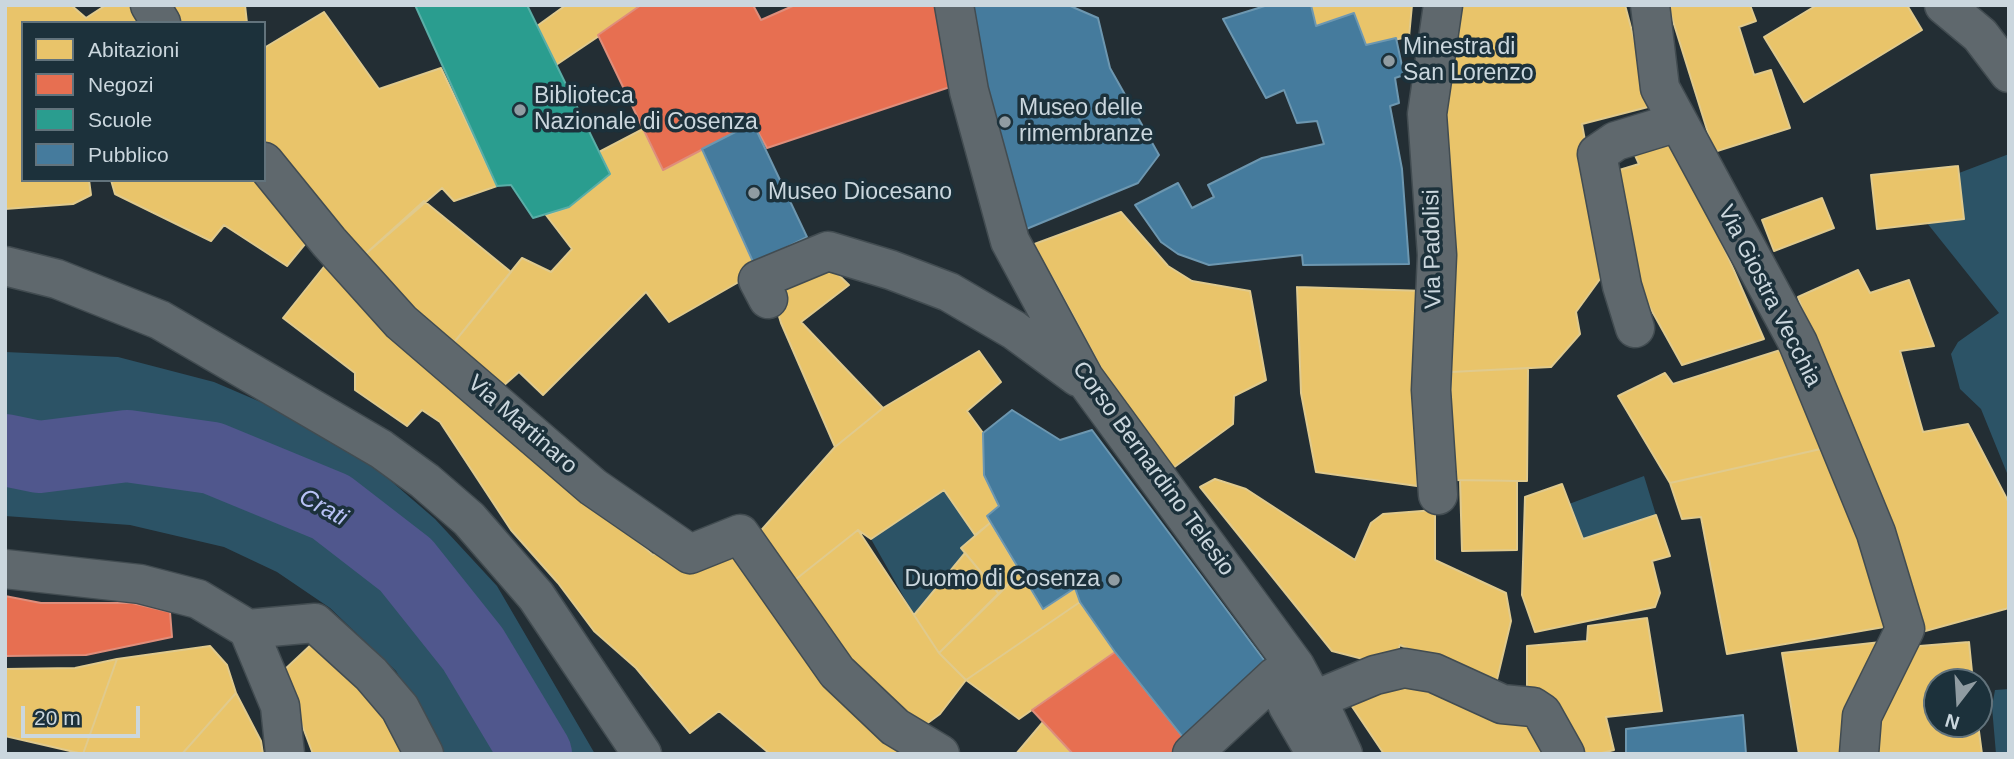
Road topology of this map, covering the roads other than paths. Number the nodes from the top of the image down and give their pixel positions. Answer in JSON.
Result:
{"nodes":[{"id":1,"x":150,"y":5,"type":"edge"},
{"id":2,"x":954,"y":5,"type":"edge"},
{"id":3,"x":1443,"y":5,"type":"edge"},
{"id":4,"x":1650,"y":5,"type":"edge"},
{"id":5,"x":1944,"y":5,"type":"edge"},
{"id":6,"x":160,"y":21,"type":"edge"},
{"id":7,"x":2009,"y":73,"type":"edge"},
{"id":8,"x":1678,"y":122,"type":"junction"},
{"id":9,"x":266,"y":164,"type":"edge"},
{"id":10,"x":5,"y":266,"type":"edge"},
{"id":11,"x":768,"y":299,"type":"dead end"},
{"id":12,"x":1634,"y":328,"type":"dead end"},
{"id":13,"x":1088,"y":385,"type":"junction"},
{"id":14,"x":1438,"y":495,"type":"dead end"},
{"id":15,"x":5,"y":569,"type":"edge"},
{"id":16,"x":248,"y":629,"type":"junction"},
{"id":17,"x":1317,"y":699,"type":"junction"},
{"id":18,"x":285,"y":754,"type":"edge"},
{"id":19,"x":424,"y":754,"type":"edge"},
{"id":20,"x":642,"y":754,"type":"edge"},
{"id":21,"x":940,"y":754,"type":"edge"},
{"id":22,"x":1192,"y":754,"type":"edge"},
{"id":23,"x":1316,"y":754,"type":"edge"},
{"id":24,"x":1343,"y":754,"type":"edge"},
{"id":25,"x":1565,"y":754,"type":"edge"},
{"id":26,"x":1860,"y":754,"type":"edge"}],
"edges":[{"from":1,"to":6,"type":"street"},
{"from":2,"to":13,"type":"street","name":"Corso Bernardino Telesio"},
{"from":3,"to":14,"type":"street","name":"Via Padolisi"},
{"from":4,"to":8,"type":"street","name":"Via Giostra Vecchia"},
{"from":5,"to":7,"type":"street"},
{"from":8,"to":12,"type":"street"},
{"from":8,"to":26,"type":"street","name":"Via Giostra Vecchia"},
{"from":9,"to":21,"type":"street","name":"Via Martinaro"},
{"from":10,"to":20,"type":"street"},
{"from":11,"to":13,"type":"street"},
{"from":13,"to":17,"type":"street","name":"Corso Bernardino Telesio"},
{"from":15,"to":16,"type":"street"},
{"from":16,"to":18,"type":"street"},
{"from":16,"to":19,"type":"street"},
{"from":17,"to":24,"type":"street","name":"Corso Bernardino Telesio"},
{"from":17,"to":25,"type":"street"},
{"from":22,"to":23,"type":"street"}]}
